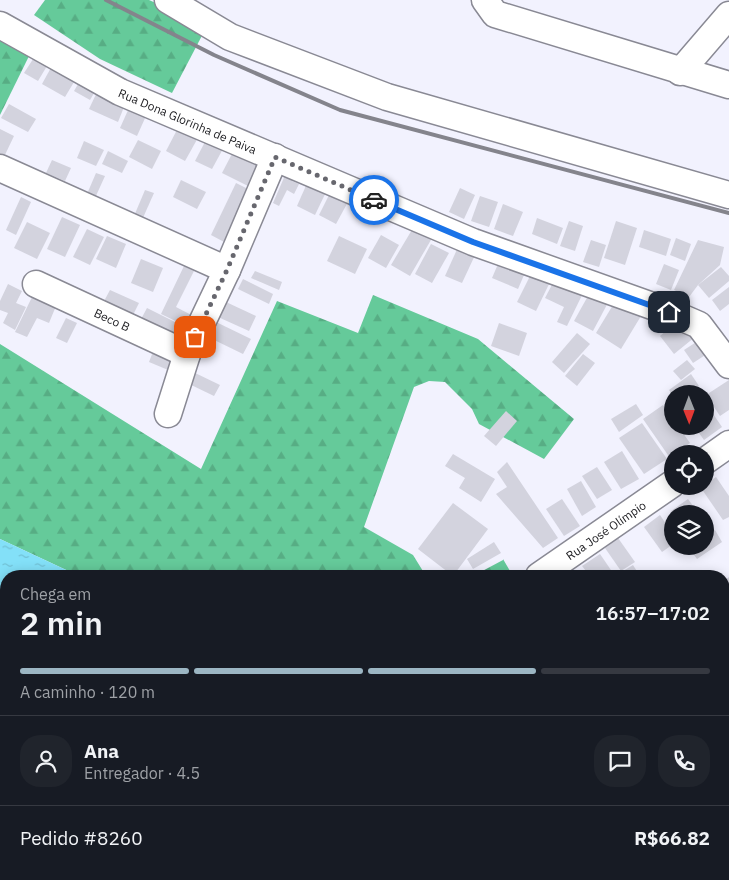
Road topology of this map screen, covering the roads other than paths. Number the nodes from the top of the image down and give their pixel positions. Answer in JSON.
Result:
{"nodes":[{"id":1,"x":168,"y":0,"type":"edge"},
{"id":2,"x":485,"y":0,"type":"edge"},
{"id":3,"x":729,"y":15,"type":"edge"},
{"id":4,"x":0,"y":25,"type":"edge"},
{"id":5,"x":680,"y":72,"type":"junction"},
{"id":6,"x":729,"y":85,"type":"edge"},
{"id":7,"x":275,"y":157,"type":"junction"},
{"id":8,"x":0,"y":168,"type":"edge"},
{"id":9,"x":729,"y":195,"type":"edge"},
{"id":10,"x":227,"y":270,"type":"junction"},
{"id":11,"x":36,"y":284,"type":"dead end"},
{"id":12,"x":187,"y":354,"type":"junction"},
{"id":13,"x":729,"y":365,"type":"edge"},
{"id":14,"x":168,"y":414,"type":"dead end"},
{"id":15,"x":729,"y":444,"type":"edge"},
{"id":16,"x":714,"y":455,"type":"edge"},
{"id":17,"x":664,"y":490,"type":"edge"},
{"id":18,"x":554,"y":570,"type":"edge"}],
"edges":[{"from":1,"to":9,"type":"street"},
{"from":2,"to":5,"type":"street"},
{"from":3,"to":5,"type":"street"},
{"from":4,"to":7,"type":"street","name":"Rua Dona Glorinha de Paiva"},
{"from":5,"to":6,"type":"street"},
{"from":7,"to":10,"type":"street"},
{"from":7,"to":13,"type":"street","name":"Rua Dona Glorinha de Paiva"},
{"from":8,"to":10,"type":"street"},
{"from":10,"to":12,"type":"street"},
{"from":11,"to":12,"type":"street","name":"Beco B"},
{"from":12,"to":14,"type":"street"},
{"from":15,"to":16,"type":"street"},
{"from":17,"to":18,"type":"street","name":"Rua José Olímpio"}]}
